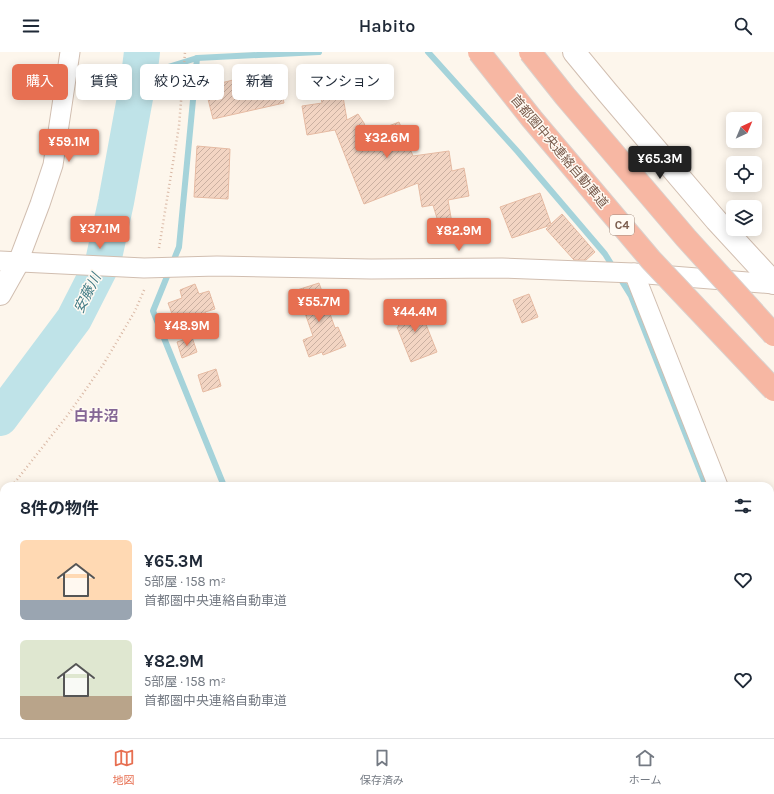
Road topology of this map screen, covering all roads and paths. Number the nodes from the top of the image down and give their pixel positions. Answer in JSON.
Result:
{"nodes":[{"id":1,"x":70,"y":52,"type":"edge"},
{"id":2,"x":479,"y":52,"type":"edge"},
{"id":3,"x":530,"y":52,"type":"edge"},
{"id":4,"x":574,"y":52,"type":"edge"},
{"id":5,"x":9,"y":261,"type":"edge"},
{"id":6,"x":634,"y":273,"type":"junction"},
{"id":7,"x":774,"y":284,"type":"edge"},
{"id":8,"x":0,"y":294,"type":"edge"},
{"id":9,"x":774,"y":335,"type":"edge"},
{"id":10,"x":774,"y":390,"type":"edge"},
{"id":11,"x":716,"y":482,"type":"edge"}],
"edges":[{"from":1,"to":5,"type":"street"},
{"from":2,"to":10,"type":"highway","name":"首都圏中央連絡自動車道","number":"C4","bridge":true},
{"from":3,"to":9,"type":"highway","bridge":true},
{"from":4,"to":7,"type":"street"},
{"from":5,"to":6,"type":"street"},
{"from":5,"to":8,"type":"street"},
{"from":6,"to":7,"type":"street"},
{"from":6,"to":11,"type":"street"}]}
